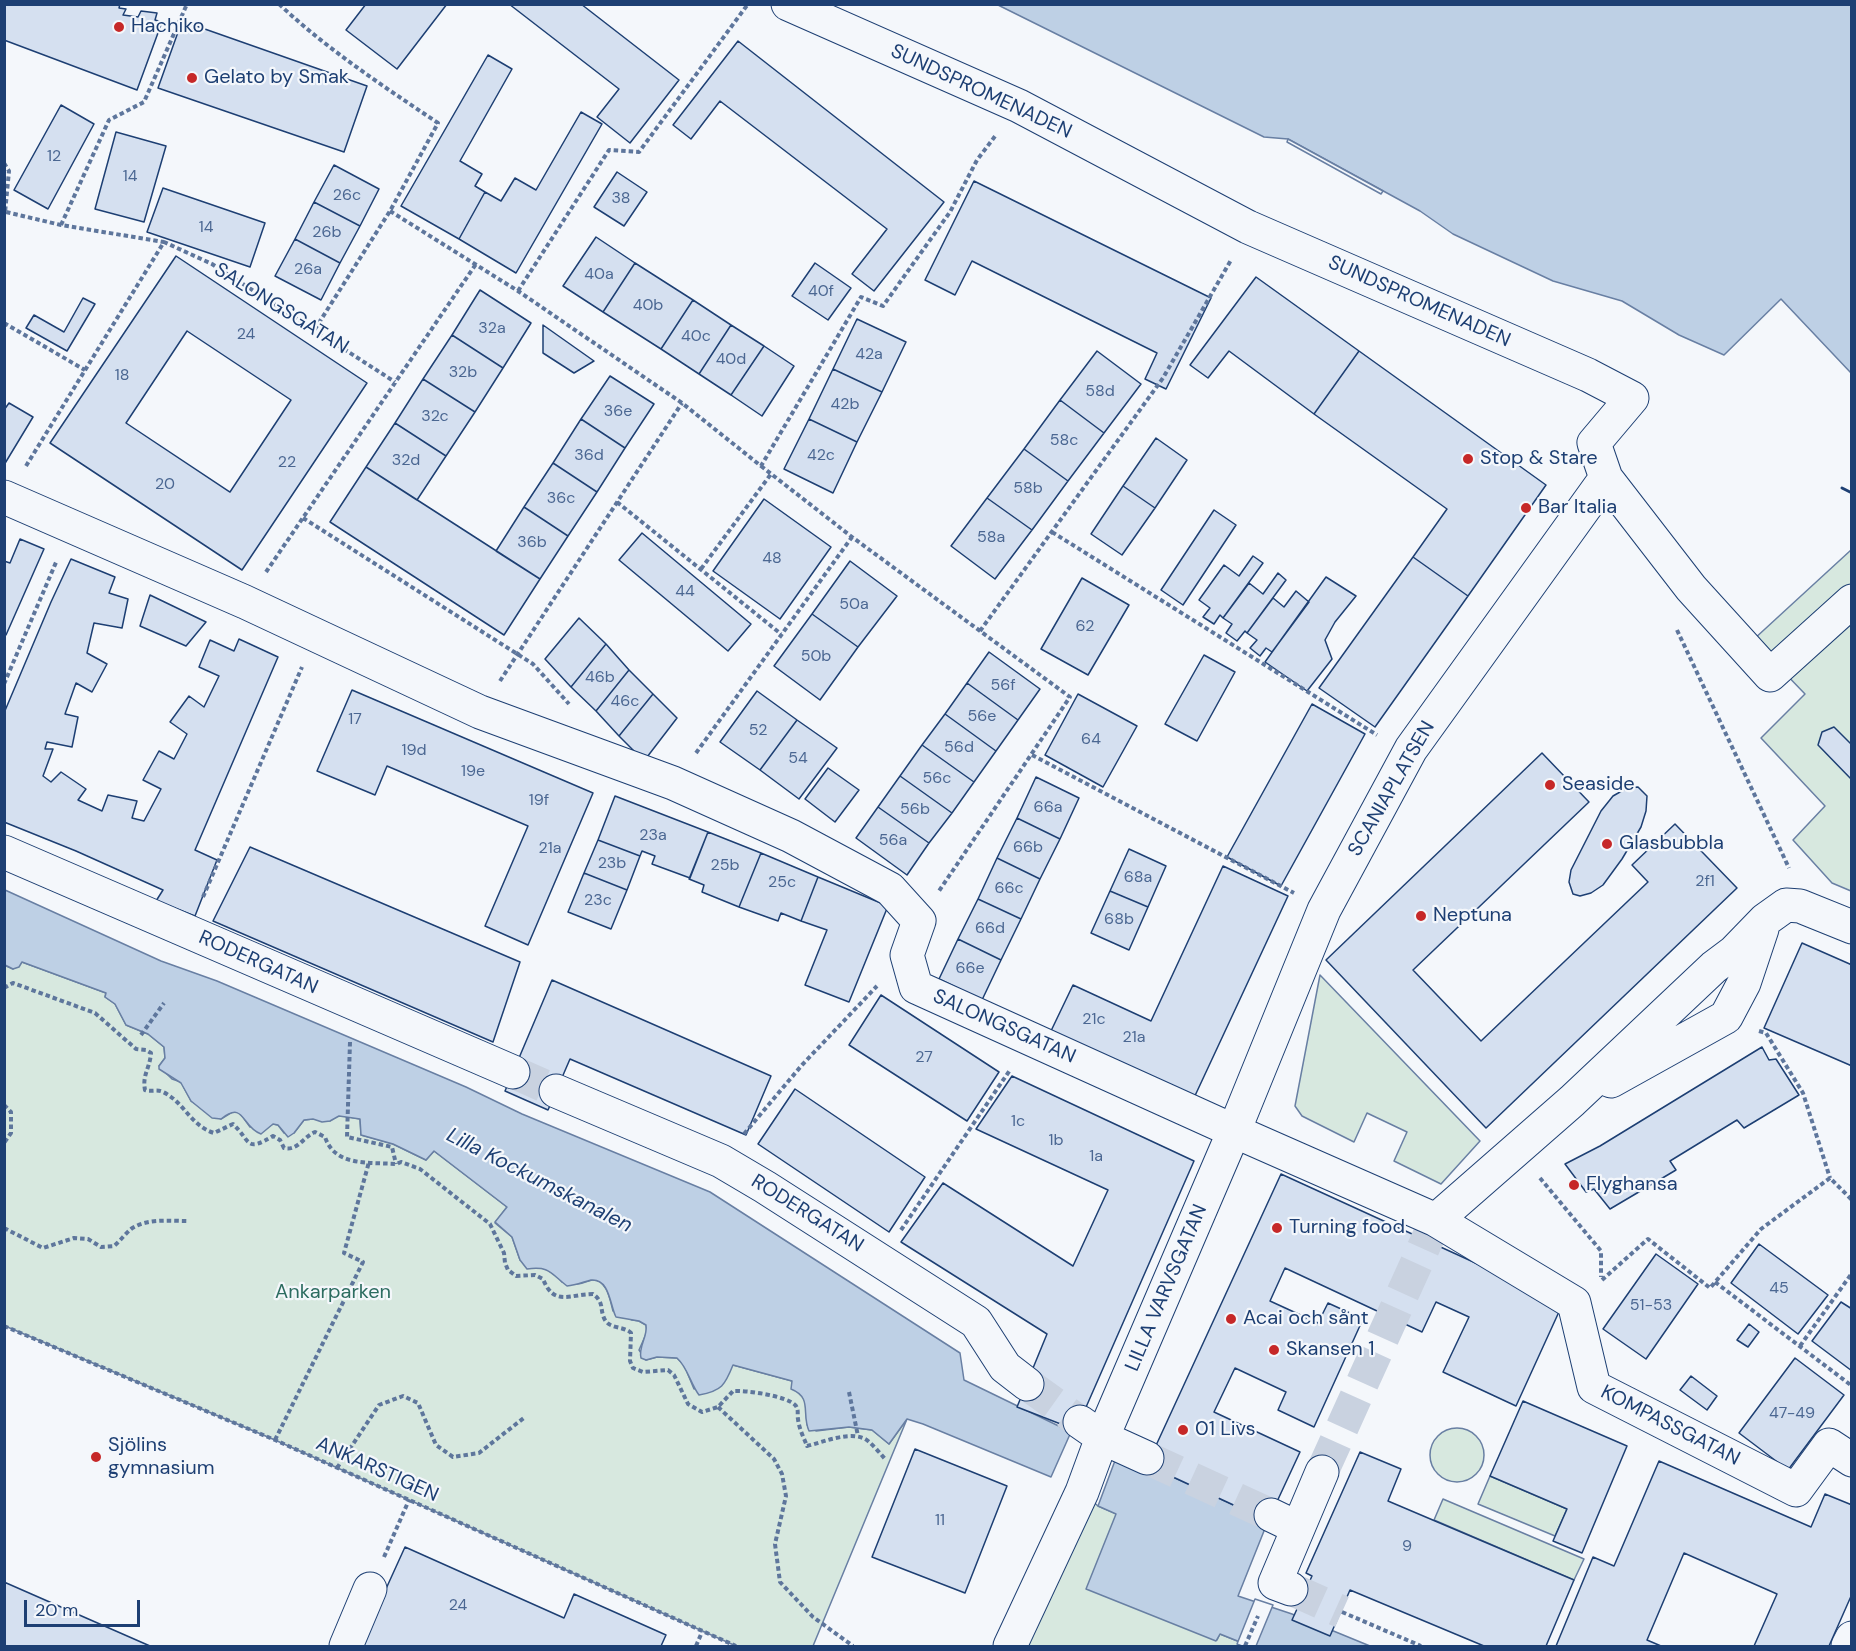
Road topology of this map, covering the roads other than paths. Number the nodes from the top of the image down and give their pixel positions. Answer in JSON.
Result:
{"nodes":[{"id":1,"x":788,"y":4,"type":"edge"},
{"id":2,"x":1606,"y":478,"type":"junction"},
{"id":3,"x":6,"y":497,"type":"edge"},
{"id":4,"x":1851,"y":602,"type":"edge"},
{"id":5,"x":4,"y":852,"type":"edge"},
{"id":6,"x":1765,"y":920,"type":"junction"},
{"id":7,"x":1851,"y":927,"type":"edge"},
{"id":8,"x":513,"y":1072,"type":"tunnel mouth"},
{"id":9,"x":556,"y":1091,"type":"tunnel mouth"},
{"id":10,"x":1572,"y":1101,"type":"junction"},
{"id":11,"x":1234,"y":1131,"type":"junction"},
{"id":12,"x":1436,"y":1220,"type":"junction"},
{"id":13,"x":1027,"y":1384,"type":"tunnel mouth"},
{"id":14,"x":1094,"y":1434,"type":"junction"},
{"id":15,"x":1147,"y":1458,"type":"tunnel mouth"},
{"id":16,"x":1851,"y":1460,"type":"edge"},
{"id":17,"x":1322,"y":1472,"type":"tunnel mouth"},
{"id":18,"x":370,"y":1589,"type":"road end"},
{"id":19,"x":1291,"y":1589,"type":"tunnel mouth"},
{"id":20,"x":1851,"y":1638,"type":"edge"},
{"id":21,"x":346,"y":1647,"type":"edge"},
{"id":22,"x":1010,"y":1647,"type":"edge"},
{"id":23,"x":1848,"y":1647,"type":"edge"}],
"edges":[{"from":1,"to":2,"type":"street","name":"SUNDSPROMENADEN"},
{"from":2,"to":4,"type":"street","name":"SUNDSPROMENADEN"},
{"from":2,"to":11,"type":"street","name":"SCANIAPLATSEN"},
{"from":3,"to":11,"type":"street","name":"SALONGSGATAN"},
{"from":5,"to":8,"type":"street","name":"RODERGATAN"},
{"from":6,"to":7,"type":"street"},
{"from":6,"to":10,"type":"street"},
{"from":6,"to":10,"type":"street"},
{"from":9,"to":13,"type":"street","name":"RODERGATAN"},
{"from":10,"to":12,"type":"street"},
{"from":11,"to":12,"type":"street"},
{"from":11,"to":14,"type":"street","name":"LILLA VARVSGATAN"},
{"from":12,"to":16,"type":"street","name":"KOMPASSGATAN"},
{"from":14,"to":15,"type":"street"},
{"from":14,"to":22,"type":"street","name":"LILLA VARVSGATAN"},
{"from":17,"to":19,"type":"street"},
{"from":18,"to":21,"type":"street"},
{"from":20,"to":23,"type":"street"}]}
